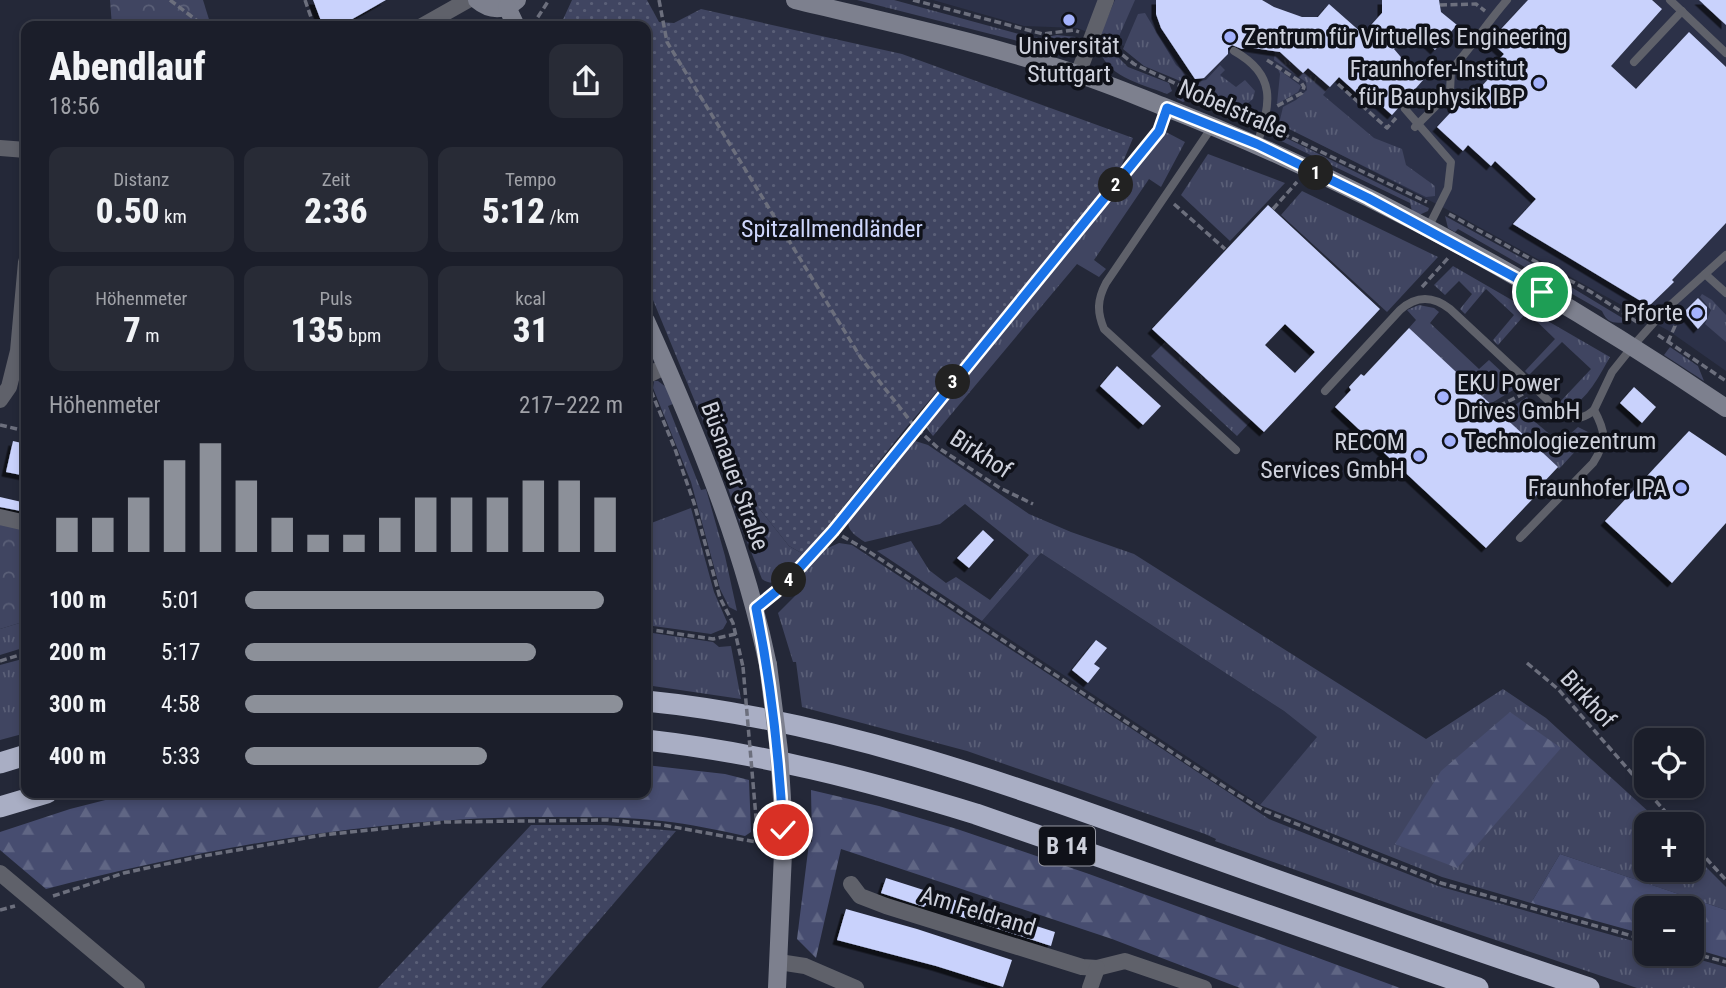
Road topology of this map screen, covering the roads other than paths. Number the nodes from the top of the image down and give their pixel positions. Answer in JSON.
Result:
{"nodes":[{"id":1,"x":468,"y":0,"type":"edge"},
{"id":2,"x":477,"y":0,"type":"edge"},
{"id":3,"x":795,"y":0,"type":"edge"},
{"id":4,"x":1106,"y":0,"type":"edge"},
{"id":5,"x":1507,"y":0,"type":"edge"},
{"id":6,"x":1670,"y":0,"type":"edge"},
{"id":7,"x":512,"y":4,"type":"edge"},
{"id":8,"x":1682,"y":11,"type":"junction"},
{"id":9,"x":431,"y":21,"type":"edge"},
{"id":10,"x":1234,"y":51,"type":"dead end"},
{"id":11,"x":1726,"y":53,"type":"edge"},
{"id":12,"x":1634,"y":62,"type":"dead end"},
{"id":13,"x":1078,"y":74,"type":"junction"},
{"id":14,"x":1405,"y":109,"type":"road end"},
{"id":15,"x":1417,"y":125,"type":"junction"},
{"id":16,"x":1212,"y":126,"type":"junction"},
{"id":17,"x":1257,"y":144,"type":"junction"},
{"id":18,"x":0,"y":148,"type":"edge"},
{"id":19,"x":21,"y":150,"type":"edge"},
{"id":20,"x":1428,"y":229,"type":"junction"},
{"id":21,"x":1726,"y":255,"type":"edge"},
{"id":22,"x":1705,"y":274,"type":"junction"},
{"id":23,"x":1726,"y":293,"type":"edge"},
{"id":24,"x":651,"y":332,"type":"edge"},
{"id":25,"x":1632,"y":347,"type":"junction"},
{"id":26,"x":21,"y":354,"type":"edge"},
{"id":27,"x":666,"y":366,"type":"junction"},
{"id":28,"x":651,"y":381,"type":"edge"},
{"id":29,"x":1325,"y":391,"type":"dead end"},
{"id":30,"x":0,"y":398,"type":"edge"},
{"id":31,"x":1726,"y":408,"type":"edge"},
{"id":32,"x":1594,"y":410,"type":"junction"},
{"id":33,"x":1236,"y":450,"type":"dead end"},
{"id":34,"x":0,"y":517,"type":"edge"},
{"id":35,"x":21,"y":522,"type":"edge"},
{"id":36,"x":1520,"y":538,"type":"dead end"},
{"id":37,"x":651,"y":702,"type":"edge"},
{"id":38,"x":651,"y":741,"type":"edge"},
{"id":39,"x":21,"y":757,"type":"edge"},
{"id":40,"x":0,"y":763,"type":"edge"},
{"id":41,"x":30,"y":798,"type":"edge"},
{"id":42,"x":0,"y":807,"type":"edge"},
{"id":43,"x":0,"y":873,"type":"edge"},
{"id":44,"x":851,"y":884,"type":"dead end"},
{"id":45,"x":779,"y":962,"type":"junction"},
{"id":46,"x":1097,"y":968,"type":"junction"},
{"id":47,"x":137,"y":988,"type":"edge"},
{"id":48,"x":777,"y":988,"type":"edge"},
{"id":49,"x":856,"y":988,"type":"edge"},
{"id":50,"x":1090,"y":988,"type":"edge"},
{"id":51,"x":1204,"y":988,"type":"edge"},
{"id":52,"x":1478,"y":988,"type":"edge"},
{"id":53,"x":1589,"y":988,"type":"edge"}],
"edges":[{"from":1,"to":9,"type":"street"},
{"from":2,"to":7,"type":"street"},
{"from":3,"to":13,"type":"street","name":"Nobelstraße"},
{"from":4,"to":13,"type":"street"},
{"from":5,"to":15,"type":"lane"},
{"from":6,"to":8,"type":"lane"},
{"from":8,"to":11,"type":"lane"},
{"from":8,"to":12,"type":"lane"},
{"from":10,"to":17,"type":"lane"},
{"from":13,"to":16,"type":"street","name":"Nobelstraße"},
{"from":14,"to":15,"type":"lane"},
{"from":15,"to":20,"type":"lane"},
{"from":16,"to":17,"type":"street","name":"Nobelstraße"},
{"from":16,"to":33,"type":"lane"},
{"from":17,"to":20,"type":"street","name":"Nobelstraße"},
{"from":18,"to":19,"type":"street"},
{"from":20,"to":25,"type":"street","name":"Nobelstraße"},
{"from":21,"to":22,"type":"lane"},
{"from":22,"to":23,"type":"lane"},
{"from":22,"to":25,"type":"lane"},
{"from":24,"to":27,"type":"street","name":"Büsnauer Straße"},
{"from":25,"to":31,"type":"street","name":"Nobelstraße"},
{"from":25,"to":32,"type":"lane"},
{"from":26,"to":30,"type":"street"},
{"from":27,"to":28,"type":"street"},
{"from":27,"to":45,"type":"street","name":"Büsnauer Straße","bridge":true},
{"from":29,"to":32,"type":"lane"},
{"from":32,"to":36,"type":"lane"},
{"from":34,"to":35,"type":"street"},
{"from":37,"to":53,"type":"highway","number":"B 14"},
{"from":38,"to":52,"type":"highway","number":"B 14"},
{"from":39,"to":40,"type":"highway"},
{"from":41,"to":42,"type":"highway"},
{"from":43,"to":47,"type":"street"},
{"from":44,"to":46,"type":"street","name":"Am Feldrand"},
{"from":45,"to":48,"type":"street","name":"Büsnauer Straße"},
{"from":45,"to":49,"type":"street"},
{"from":46,"to":50,"type":"street"},
{"from":46,"to":51,"type":"street","name":"Am Feldrand"}]}
